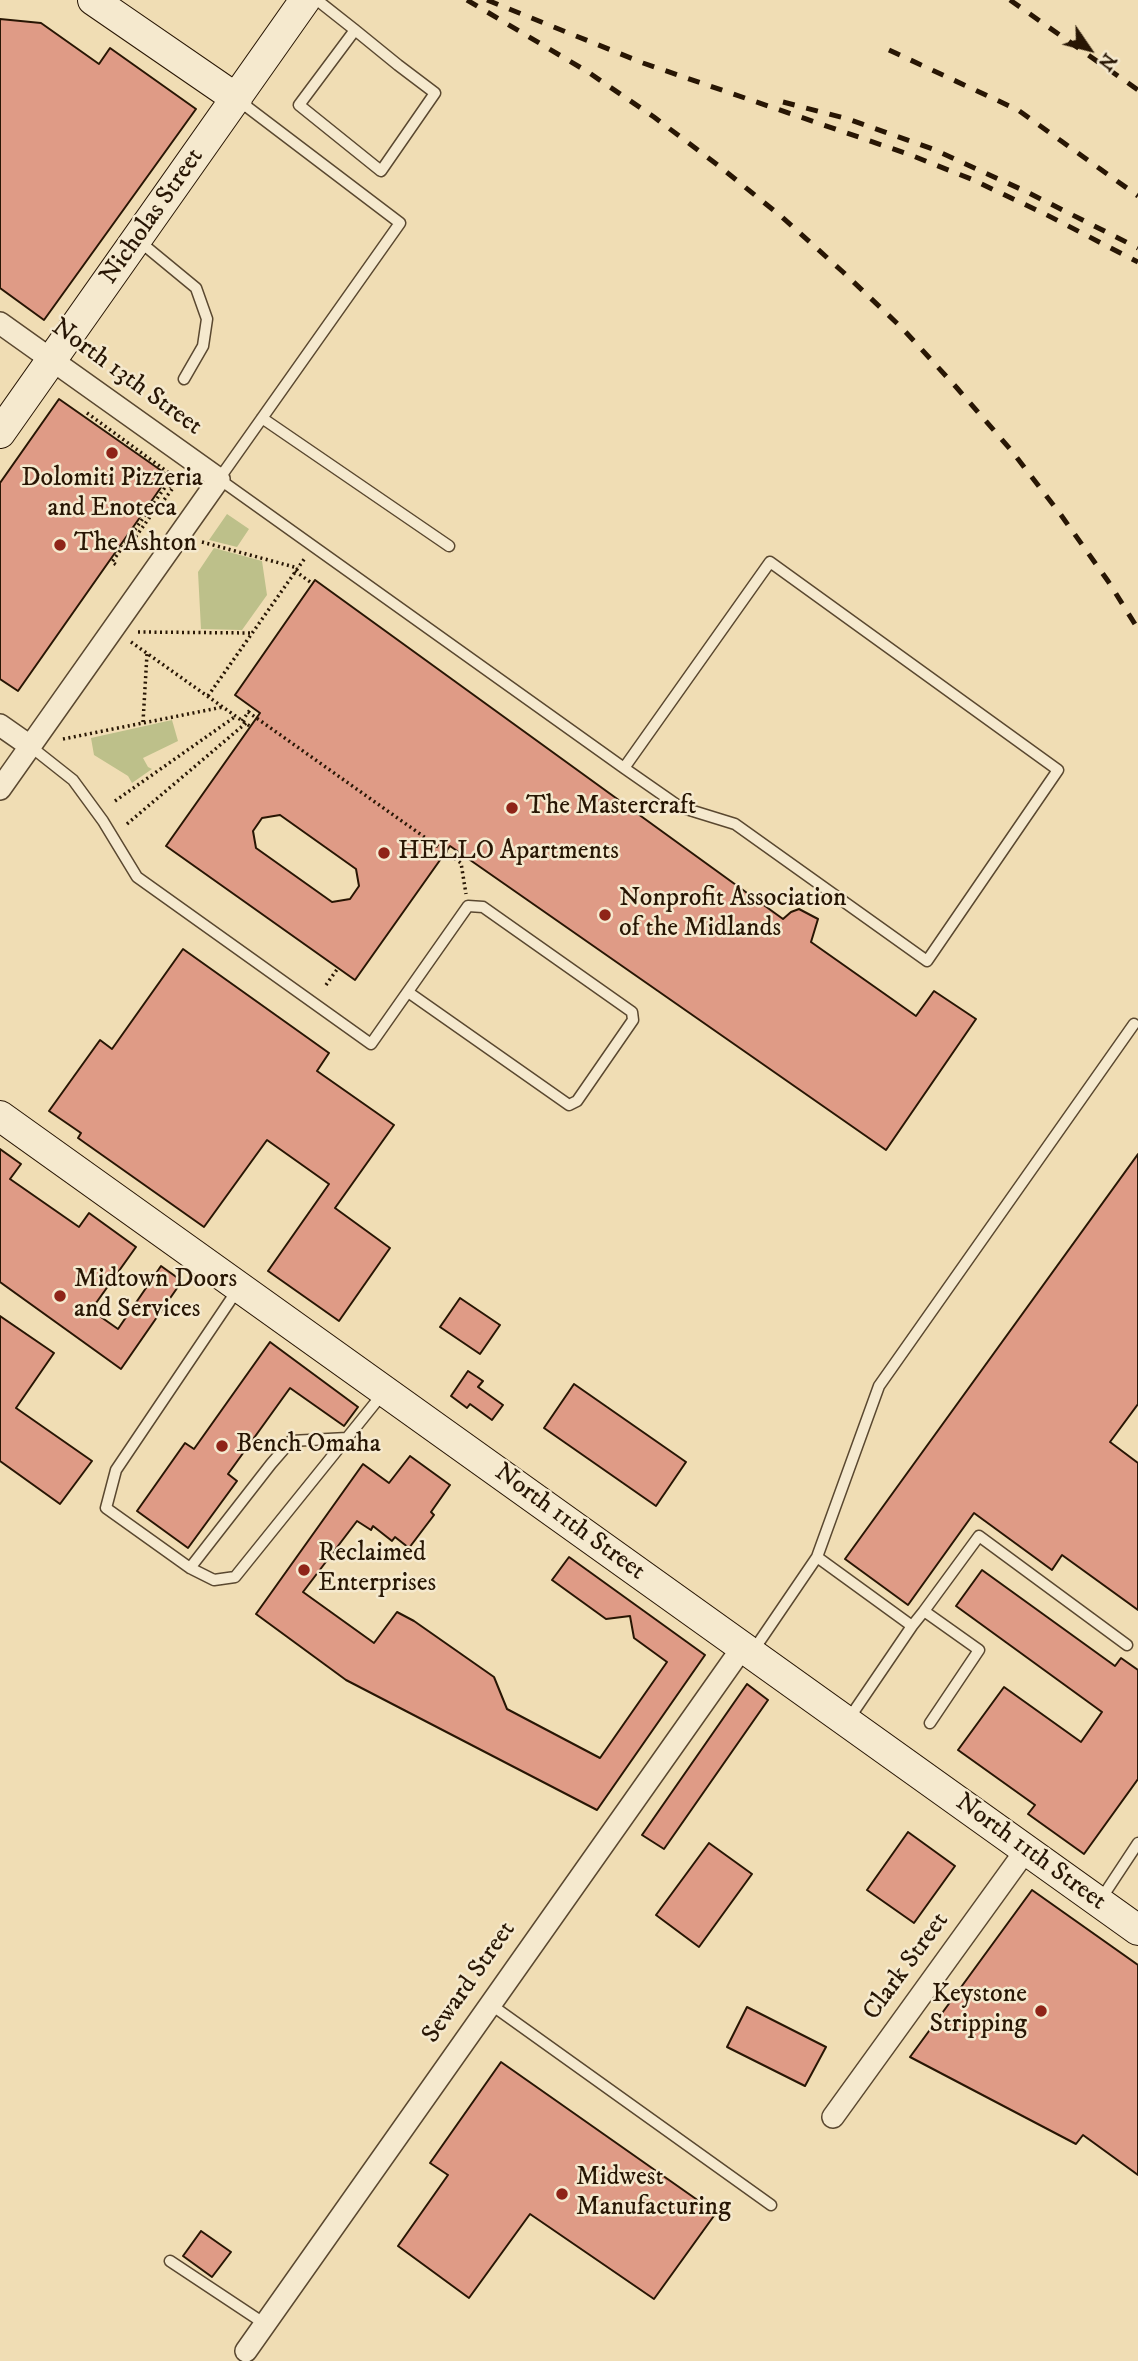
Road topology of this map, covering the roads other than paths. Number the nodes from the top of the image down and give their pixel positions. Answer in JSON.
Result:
{"nodes":[{"id":1,"x":93,"y":0,"type":"edge"},
{"id":2,"x":305,"y":0,"type":"edge"},
{"id":3,"x":317,"y":0,"type":"edge"},
{"id":4,"x":355,"y":30,"type":"junction"},
{"id":5,"x":237,"y":99,"type":"junction"},
{"id":6,"x":137,"y":239,"type":"junction"},
{"id":7,"x":0,"y":323,"type":"edge"},
{"id":8,"x":51,"y":360,"type":"junction"},
{"id":9,"x":184,"y":379,"type":"dead end"},
{"id":10,"x":262,"y":418,"type":"junction"},
{"id":11,"x":0,"y":433,"type":"edge"},
{"id":12,"x":219,"y":479,"type":"junction"},
{"id":13,"x":449,"y":546,"type":"dead end"},
{"id":14,"x":0,"y":725,"type":"edge"},
{"id":15,"x":30,"y":746,"type":"junction"},
{"id":16,"x":624,"y":768,"type":"junction"},
{"id":17,"x":0,"y":789,"type":"edge"},
{"id":18,"x":408,"y":992,"type":"junction"},
{"id":19,"x":1134,"y":1024,"type":"dead end"},
{"id":20,"x":0,"y":1116,"type":"edge"},
{"id":21,"x":239,"y":1287,"type":"junction"},
{"id":22,"x":385,"y":1391,"type":"junction"},
{"id":23,"x":346,"y":1438,"type":"junction"},
{"id":24,"x":817,"y":1557,"type":"junction"},
{"id":25,"x":190,"y":1568,"type":"junction"},
{"id":26,"x":924,"y":1611,"type":"junction"},
{"id":27,"x":912,"y":1626,"type":"junction"},
{"id":28,"x":1127,"y":1644,"type":"dead end"},
{"id":29,"x":747,"y":1651,"type":"junction"},
{"id":30,"x":846,"y":1722,"type":"junction"},
{"id":31,"x":930,"y":1723,"type":"dead end"},
{"id":32,"x":1138,"y":1843,"type":"edge"},
{"id":33,"x":1026,"y":1850,"type":"junction"},
{"id":34,"x":1099,"y":1902,"type":"junction"},
{"id":35,"x":1138,"y":1930,"type":"edge"},
{"id":36,"x":490,"y":2004,"type":"junction"},
{"id":37,"x":833,"y":2117,"type":"dead end"},
{"id":38,"x":771,"y":2205,"type":"dead end"},
{"id":39,"x":170,"y":2261,"type":"dead end"},
{"id":40,"x":265,"y":2324,"type":"junction"},
{"id":41,"x":246,"y":2351,"type":"dead end"}],
"edges":[{"from":1,"to":5,"type":"street"},
{"from":2,"to":5,"type":"street","name":"Nicholas Street"},
{"from":3,"to":4,"type":"lane"},
{"from":4,"to":4,"type":"lane"},
{"from":5,"to":6,"type":"street","name":"Nicholas Street"},
{"from":5,"to":10,"type":"lane"},
{"from":6,"to":8,"type":"street","name":"Nicholas Street"},
{"from":6,"to":9,"type":"lane"},
{"from":7,"to":8,"type":"street","name":"North 13th Street"},
{"from":8,"to":11,"type":"street","name":"Nicholas Street"},
{"from":8,"to":12,"type":"street","name":"North 13th Street"},
{"from":10,"to":12,"type":"lane"},
{"from":10,"to":13,"type":"lane"},
{"from":12,"to":15,"type":"street"},
{"from":12,"to":16,"type":"lane"},
{"from":14,"to":15,"type":"street"},
{"from":15,"to":17,"type":"street"},
{"from":15,"to":18,"type":"lane"},
{"from":16,"to":16,"type":"lane"},
{"from":18,"to":18,"type":"lane"},
{"from":19,"to":24,"type":"lane"},
{"from":20,"to":21,"type":"street","name":"North 11th Street"},
{"from":21,"to":22,"type":"street","name":"North 11th Street"},
{"from":21,"to":25,"type":"lane"},
{"from":22,"to":23,"type":"lane"},
{"from":22,"to":29,"type":"street","name":"North 11th Street"},
{"from":23,"to":25,"type":"lane"},
{"from":23,"to":25,"type":"lane"},
{"from":24,"to":27,"type":"lane"},
{"from":24,"to":29,"type":"lane"},
{"from":26,"to":27,"type":"lane"},
{"from":26,"to":28,"type":"lane"},
{"from":26,"to":31,"type":"lane"},
{"from":27,"to":30,"type":"lane"},
{"from":29,"to":30,"type":"street","name":"North 11th Street"},
{"from":29,"to":36,"type":"street","name":"Seward Street"},
{"from":30,"to":33,"type":"street","name":"North 11th Street"},
{"from":32,"to":34,"type":"lane"},
{"from":33,"to":34,"type":"street","name":"North 11th Street"},
{"from":33,"to":37,"type":"street","name":"Clark Street"},
{"from":34,"to":35,"type":"street","name":"North 11th Street"},
{"from":36,"to":38,"type":"lane"},
{"from":36,"to":40,"type":"street","name":"Seward Street"},
{"from":39,"to":40,"type":"lane"},
{"from":40,"to":41,"type":"street","name":"Seward Street"}]}
